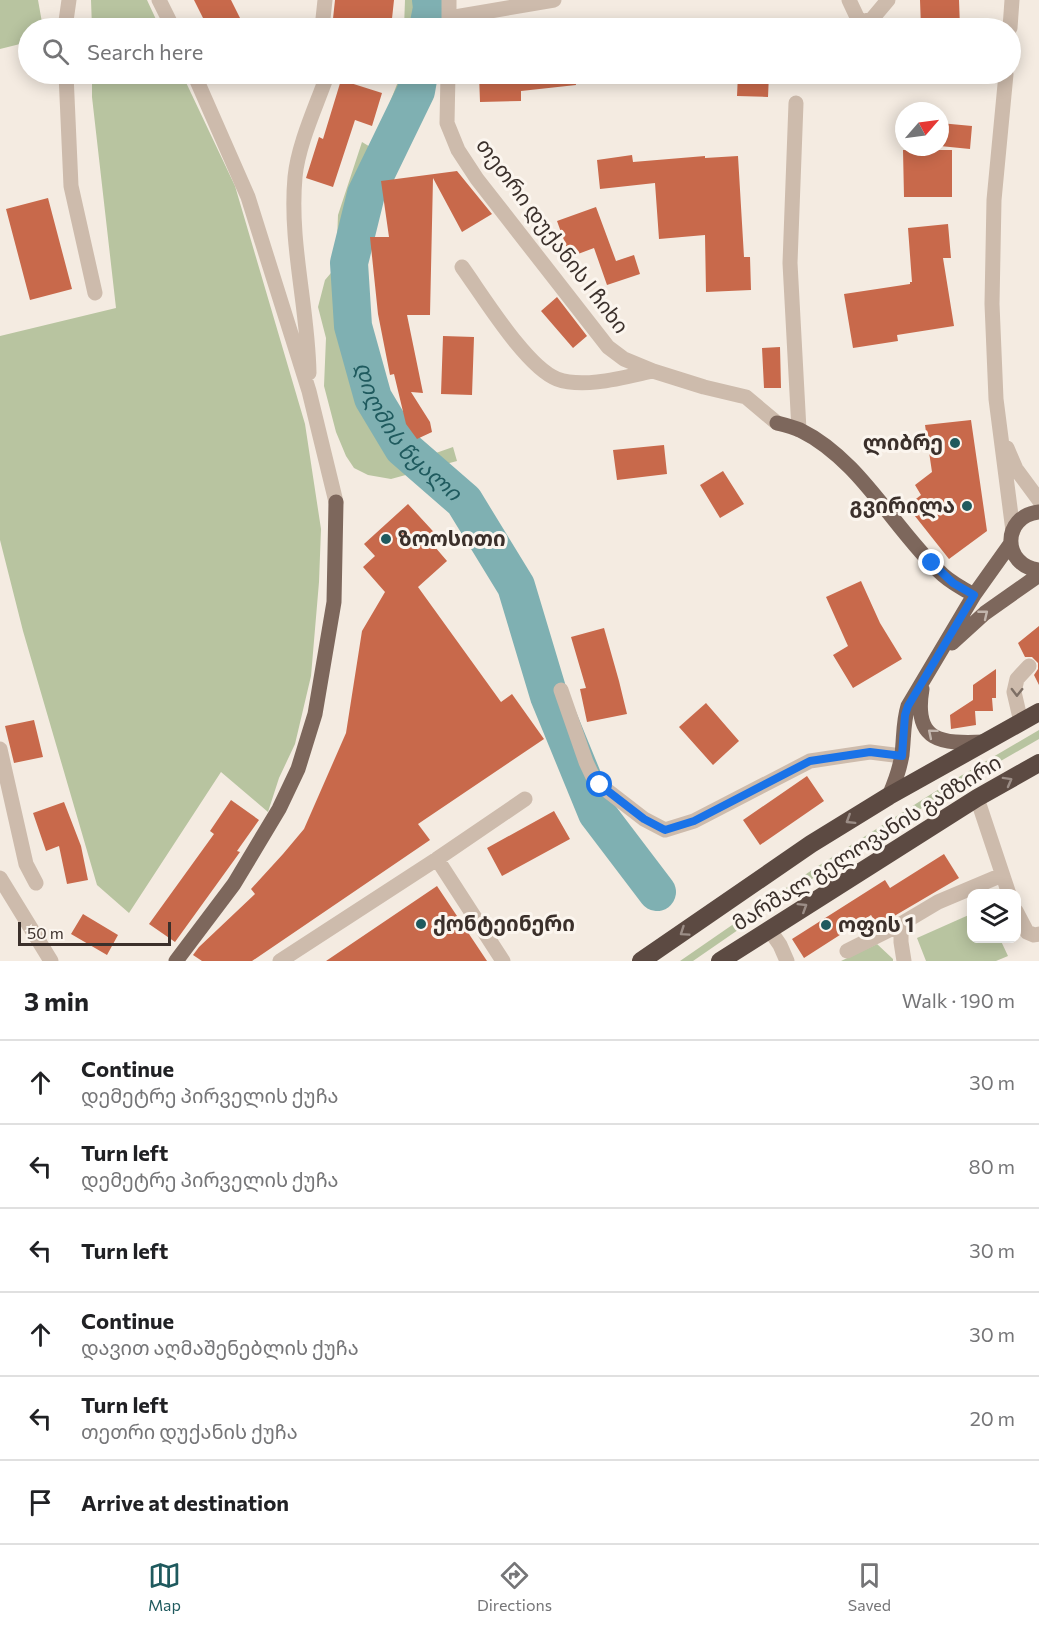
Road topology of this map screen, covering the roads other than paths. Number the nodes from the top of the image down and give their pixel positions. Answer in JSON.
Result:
{"nodes":[{"id":1,"x":69,"y":0,"type":"edge"},
{"id":2,"x":159,"y":0,"type":"edge"},
{"id":3,"x":325,"y":0,"type":"edge"},
{"id":4,"x":449,"y":0,"type":"edge"},
{"id":5,"x":554,"y":0,"type":"edge"},
{"id":6,"x":849,"y":0,"type":"edge"},
{"id":7,"x":888,"y":0,"type":"edge"},
{"id":8,"x":1012,"y":0,"type":"edge"},
{"id":9,"x":66,"y":18,"type":"edge"},
{"id":10,"x":168,"y":18,"type":"edge"},
{"id":11,"x":323,"y":18,"type":"edge"},
{"id":12,"x":449,"y":18,"type":"edge"},
{"id":13,"x":472,"y":18,"type":"edge"},
{"id":14,"x":858,"y":18,"type":"edge"},
{"id":15,"x":873,"y":18,"type":"edge"},
{"id":16,"x":1011,"y":18,"type":"edge"},
{"id":17,"x":66,"y":84,"type":"edge"},
{"id":18,"x":198,"y":84,"type":"edge"},
{"id":19,"x":324,"y":84,"type":"edge"},
{"id":20,"x":448,"y":84,"type":"edge"},
{"id":21,"x":1005,"y":84,"type":"edge"},
{"id":22,"x":796,"y":103,"type":"dead end"},
{"id":23,"x":462,"y":267,"type":"dead end"},
{"id":24,"x":95,"y":293,"type":"dead end"},
{"id":25,"x":653,"y":371,"type":"junction"},
{"id":26,"x":309,"y":391,"type":"junction"},
{"id":27,"x":777,"y":423,"type":"joint"},
{"id":28,"x":799,"y":430,"type":"junction"},
{"id":29,"x":1001,"y":438,"type":"junction"},
{"id":30,"x":1039,"y":500,"type":"edge"},
{"id":31,"x":336,"y":502,"type":"joint"},
{"id":32,"x":1039,"y":512,"type":"edge"},
{"id":33,"x":1012,"y":537,"type":"junction"},
{"id":34,"x":1039,"y":570,"type":"edge"},
{"id":35,"x":1039,"y":575,"type":"edge"},
{"id":36,"x":974,"y":595,"type":"junction"},
{"id":37,"x":940,"y":653,"type":"junction"},
{"id":38,"x":1029,"y":666,"type":"dead end"},
{"id":39,"x":923,"y":683,"type":"junction"},
{"id":40,"x":561,"y":690,"type":"dead end"},
{"id":41,"x":1039,"y":712,"type":"edge"},
{"id":42,"x":1021,"y":722,"type":"junction"},
{"id":43,"x":985,"y":742,"type":"junction"},
{"id":44,"x":0,"y":749,"type":"edge"},
{"id":45,"x":902,"y":756,"type":"junction"},
{"id":46,"x":1039,"y":764,"type":"edge"},
{"id":47,"x":889,"y":796,"type":"junction"},
{"id":48,"x":977,"y":798,"type":"junction"},
{"id":49,"x":525,"y":799,"type":"dead end"},
{"id":50,"x":437,"y":859,"type":"junction"},
{"id":51,"x":1002,"y":875,"type":"junction"},
{"id":52,"x":0,"y":878,"type":"edge"},
{"id":53,"x":36,"y":883,"type":"dead end"},
{"id":54,"x":1008,"y":889,"type":"edge"},
{"id":55,"x":1021,"y":919,"type":"edge"},
{"id":56,"x":901,"y":924,"type":"junction"},
{"id":57,"x":761,"y":934,"type":"junction"},
{"id":58,"x":1039,"y":934,"type":"edge"},
{"id":59,"x":847,"y":951,"type":"dead end"},
{"id":60,"x":51,"y":961,"type":"edge"},
{"id":61,"x":176,"y":961,"type":"edge"},
{"id":62,"x":280,"y":961,"type":"edge"},
{"id":63,"x":503,"y":961,"type":"edge"},
{"id":64,"x":641,"y":961,"type":"edge"},
{"id":65,"x":720,"y":961,"type":"edge"},
{"id":66,"x":787,"y":961,"type":"edge"},
{"id":67,"x":904,"y":961,"type":"edge"}],
"edges":[{"from":1,"to":9,"type":"street"},
{"from":2,"to":10,"type":"street"},
{"from":3,"to":11,"type":"street"},
{"from":4,"to":12,"type":"street"},
{"from":5,"to":13,"type":"street"},
{"from":6,"to":14,"type":"street"},
{"from":7,"to":15,"type":"street"},
{"from":8,"to":16,"type":"street"},
{"from":17,"to":24,"type":"street"},
{"from":18,"to":26,"type":"street"},
{"from":19,"to":26,"type":"street"},
{"from":20,"to":25,"type":"street","name":"თეთრი დუქანის I ჩიხი"},
{"from":21,"to":29,"type":"street"},
{"from":22,"to":28,"type":"street"},
{"from":23,"to":25,"type":"street"},
{"from":25,"to":27,"type":"street","name":"თეთრი დუქანის I ჩიხი"},
{"from":26,"to":31,"type":"street"},
{"from":27,"to":28,"type":"main road"},
{"from":28,"to":36,"type":"main road"},
{"from":29,"to":30,"type":"street"},
{"from":29,"to":33,"type":"street"},
{"from":31,"to":61,"type":"main road"},
{"from":32,"to":33,"type":"main road"},
{"from":33,"to":34,"type":"main road"},
{"from":33,"to":36,"type":"main road"},
{"from":37,"to":35,"type":"main road","one_way":true},
{"from":36,"to":37,"type":"main road"},
{"from":37,"to":39,"type":"main road"},
{"from":38,"to":42,"type":"street","one_way":true},
{"from":43,"to":39,"type":"main road","one_way":true},
{"from":39,"to":45,"type":"main road"},
{"from":40,"to":45,"type":"street"},
{"from":41,"to":42,"type":"highway","name":"მარშალ გელოვანის გამზირი"},
{"from":42,"to":43,"type":"highway","name":"მარშალ გელოვანის გამზირი"},
{"from":43,"to":47,"type":"highway","name":"მარშალ გელოვანის გამზირი"},
{"from":44,"to":53,"type":"street"},
{"from":45,"to":47,"type":"main road"},
{"from":48,"to":46,"type":"highway","name":"მარშალ გელოვანის გამზირი","one_way":true},
{"from":47,"to":64,"type":"highway","name":"მარშალ გელოვანის გამზირი","one_way":true},
{"from":48,"to":51,"type":"street"},
{"from":57,"to":48,"type":"highway","name":"მარშალ გელოვანის გამზირი","one_way":true},
{"from":49,"to":50,"type":"street"},
{"from":50,"to":62,"type":"street"},
{"from":50,"to":63,"type":"street"},
{"from":51,"to":54,"type":"street"},
{"from":51,"to":56,"type":"street"},
{"from":52,"to":60,"type":"street"},
{"from":55,"to":58,"type":"street"},
{"from":56,"to":59,"type":"street"},
{"from":56,"to":67,"type":"street"},
{"from":57,"to":65,"type":"highway","name":"მარშალ გელოვანის გამზირი"},
{"from":57,"to":66,"type":"street"}]}
